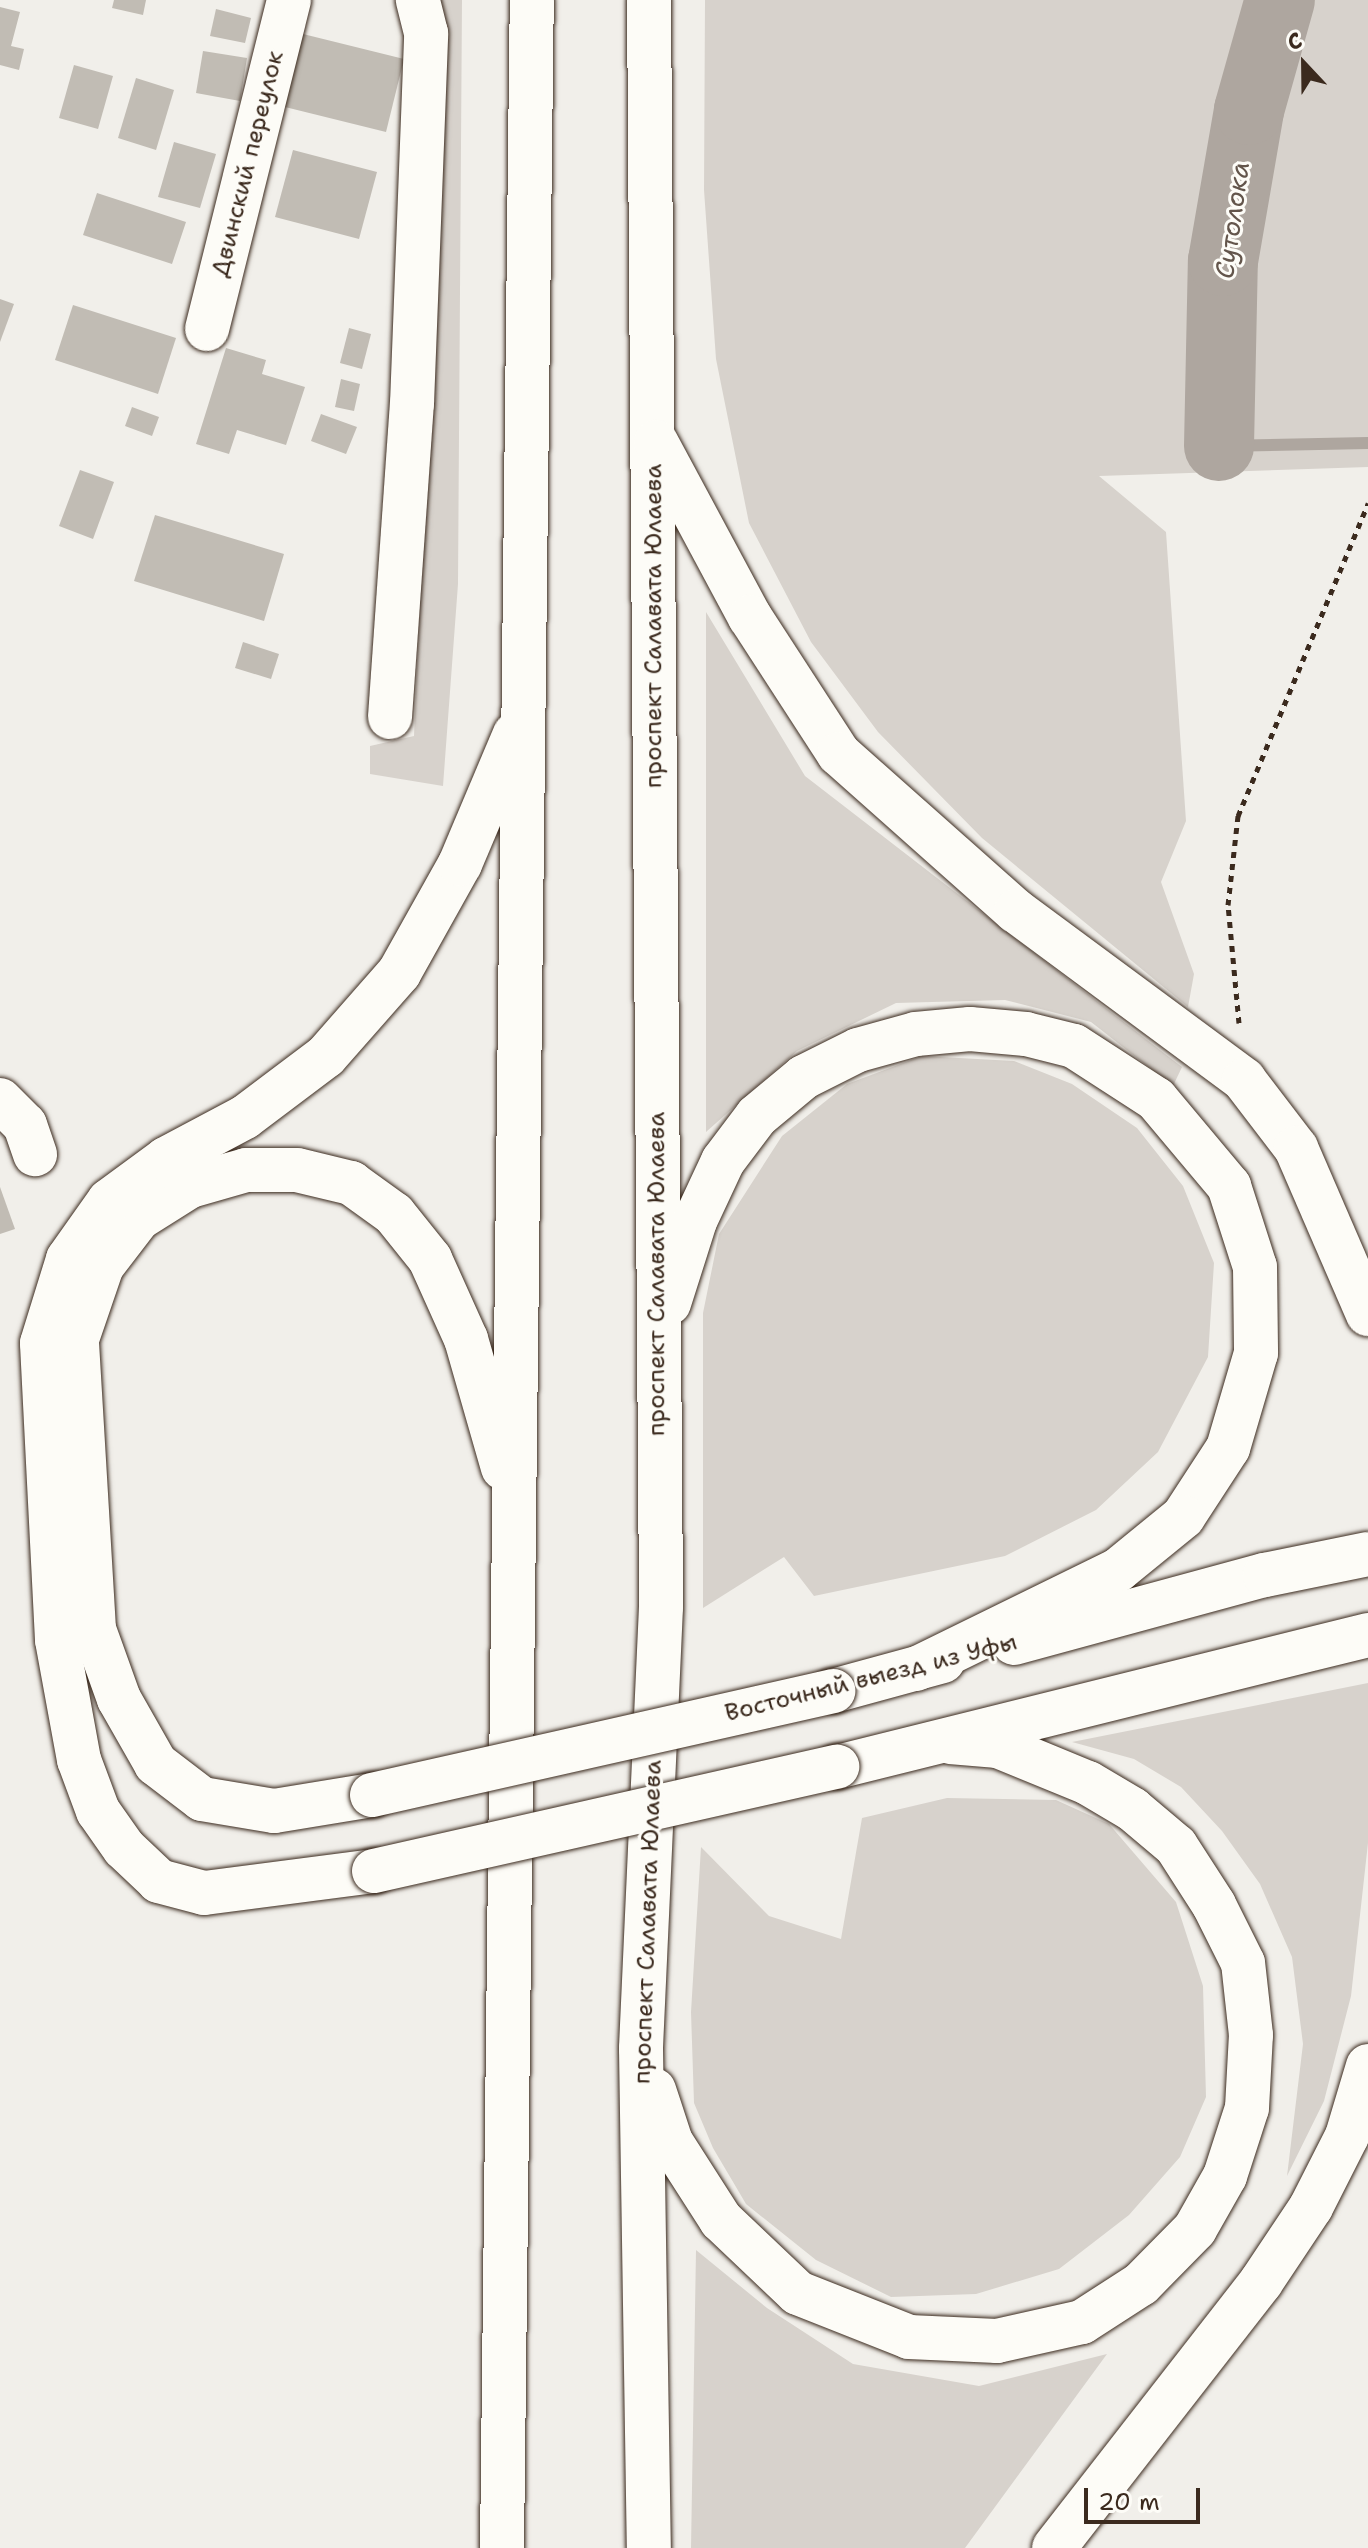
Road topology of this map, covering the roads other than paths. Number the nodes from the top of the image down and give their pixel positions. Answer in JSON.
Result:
{"nodes":[{"id":1,"x":289,"y":0,"type":"edge"},
{"id":2,"x":532,"y":0,"type":"edge"},
{"id":3,"x":649,"y":0,"type":"edge"},
{"id":4,"x":415,"y":1,"type":"edge"},
{"id":5,"x":207,"y":329,"type":"dead end"},
{"id":6,"x":654,"y":438,"type":"junction"},
{"id":7,"x":524,"y":713,"type":"junction"},
{"id":8,"x":390,"y":717,"type":"dead end"},
{"id":9,"x":0,"y":1100,"type":"edge"},
{"id":10,"x":35,"y":1154,"type":"dead end"},
{"id":11,"x":1368,"y":1314,"type":"edge"},
{"id":12,"x":656,"y":1343,"type":"junction"},
{"id":13,"x":516,"y":1516,"type":"junction"},
{"id":14,"x":1368,"y":1554,"type":"edge"},
{"id":15,"x":1368,"y":1635,"type":"edge"},
{"id":16,"x":916,"y":1669,"type":"junction"},
{"id":17,"x":950,"y":1742,"type":"junction"},
{"id":18,"x":641,"y":2049,"type":"junction"},
{"id":19,"x":1368,"y":2066,"type":"edge"},
{"id":20,"x":502,"y":2548,"type":"edge"},
{"id":21,"x":649,"y":2548,"type":"edge"},
{"id":22,"x":1054,"y":2548,"type":"edge"}],
"edges":[{"from":1,"to":5,"type":"main road","name":"Двинский переулок"},
{"from":2,"to":7,"type":"main road"},
{"from":3,"to":6,"type":"main road","name":"проспект Салавата Юлаева"},
{"from":4,"to":8,"type":"main road"},
{"from":6,"to":11,"type":"main road"},
{"from":6,"to":12,"type":"main road","name":"проспект Салавата Юлаева"},
{"from":7,"to":13,"type":"main road"},
{"from":7,"to":17,"type":"main road","bridge":true},
{"from":9,"to":10,"type":"main road"},
{"from":12,"to":16,"type":"main road"},
{"from":12,"to":18,"type":"main road","name":"проспект Салавата Юлаева"},
{"from":13,"to":16,"type":"main road","name":"Восточный выезд из Уфы","bridge":true},
{"from":13,"to":20,"type":"main road"},
{"from":14,"to":16,"type":"main road","name":"Восточный выезд из Уфы"},
{"from":15,"to":17,"type":"main road"},
{"from":17,"to":18,"type":"main road"},
{"from":18,"to":21,"type":"main road","name":"проспект Салавата Юлаева"},
{"from":19,"to":22,"type":"main road"}]}
